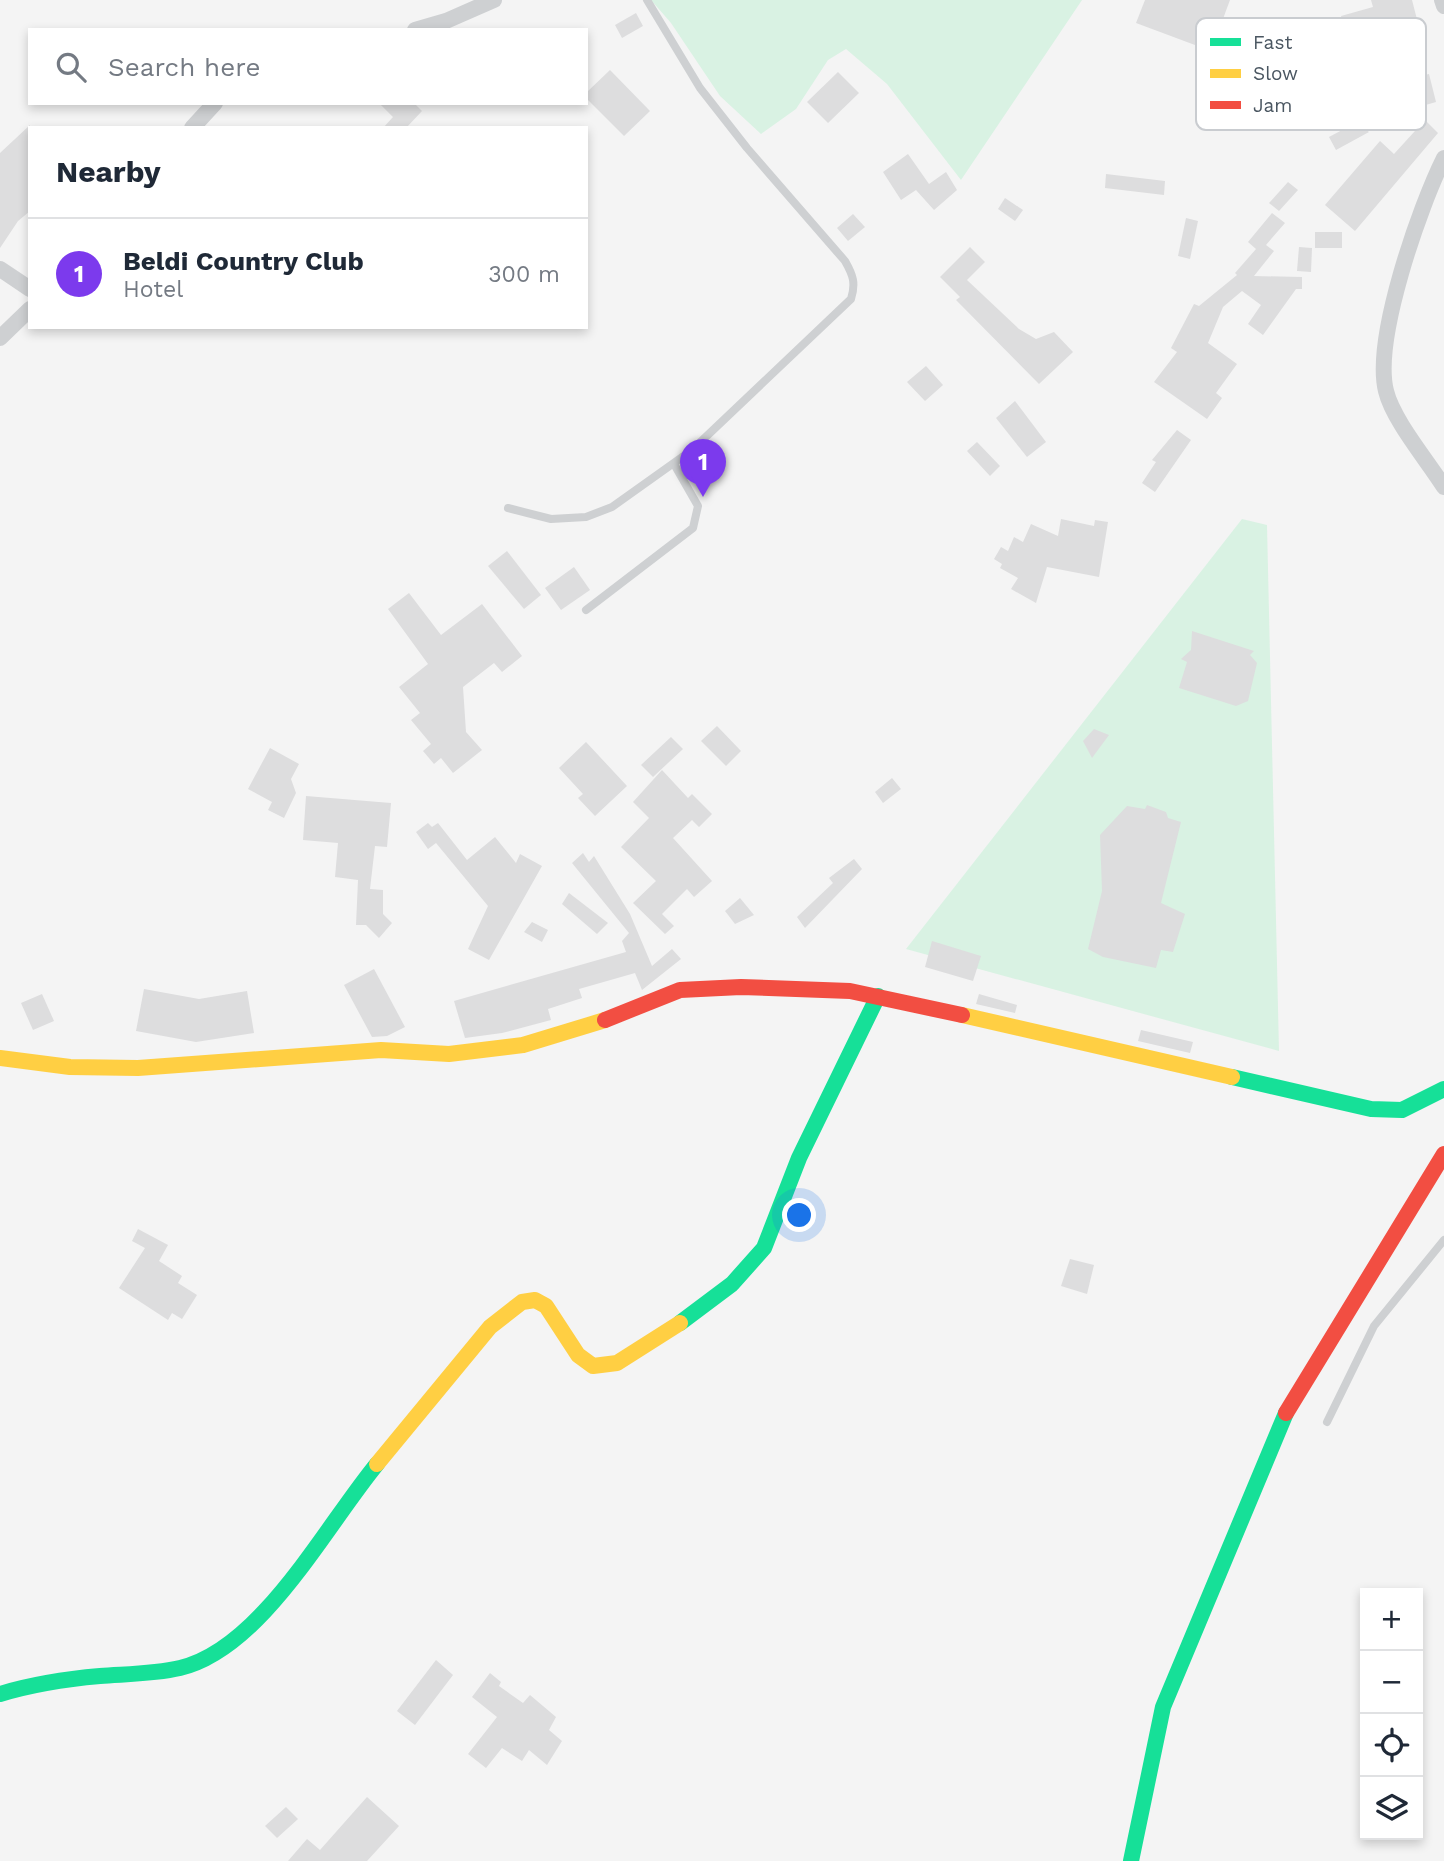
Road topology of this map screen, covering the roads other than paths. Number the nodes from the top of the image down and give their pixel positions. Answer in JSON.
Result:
{"nodes":[{"id":1,"x":494,"y":0,"type":"edge"},
{"id":2,"x":647,"y":0,"type":"edge"},
{"id":3,"x":1442,"y":0,"type":"edge"},
{"id":4,"x":1444,"y":6,"type":"edge"},
{"id":5,"x":422,"y":28,"type":"edge"},
{"id":6,"x":213,"y":105,"type":"edge"},
{"id":7,"x":193,"y":126,"type":"edge"},
{"id":8,"x":1444,"y":158,"type":"edge"},
{"id":9,"x":0,"y":269,"type":"edge"},
{"id":10,"x":28,"y":288,"type":"edge"},
{"id":11,"x":28,"y":311,"type":"edge"},
{"id":12,"x":0,"y":338,"type":"edge"},
{"id":13,"x":674,"y":464,"type":"junction"},
{"id":14,"x":1444,"y":487,"type":"edge"},
{"id":15,"x":509,"y":508,"type":"dead end"},
{"id":16,"x":586,"y":610,"type":"dead end"},
{"id":17,"x":878,"y":996,"type":"junction"},
{"id":18,"x":0,"y":1058,"type":"edge"},
{"id":19,"x":1444,"y":1089,"type":"edge"},
{"id":20,"x":1444,"y":1154,"type":"edge"},
{"id":21,"x":1444,"y":1240,"type":"edge"},
{"id":22,"x":1327,"y":1422,"type":"dead end"},
{"id":23,"x":0,"y":1694,"type":"edge"},
{"id":24,"x":1131,"y":1861,"type":"edge"}],
"edges":[{"from":1,"to":5,"type":"street"},
{"from":2,"to":13,"type":"lane"},
{"from":3,"to":4,"type":"street"},
{"from":6,"to":7,"type":"street"},
{"from":8,"to":14,"type":"street"},
{"from":9,"to":10,"type":"street"},
{"from":11,"to":12,"type":"street"},
{"from":13,"to":15,"type":"lane"},
{"from":13,"to":16,"type":"lane"},
{"from":17,"to":18,"type":"street"},
{"from":17,"to":19,"type":"street"},
{"from":17,"to":23,"type":"street"},
{"from":20,"to":24,"type":"street"},
{"from":21,"to":22,"type":"lane"}]}
